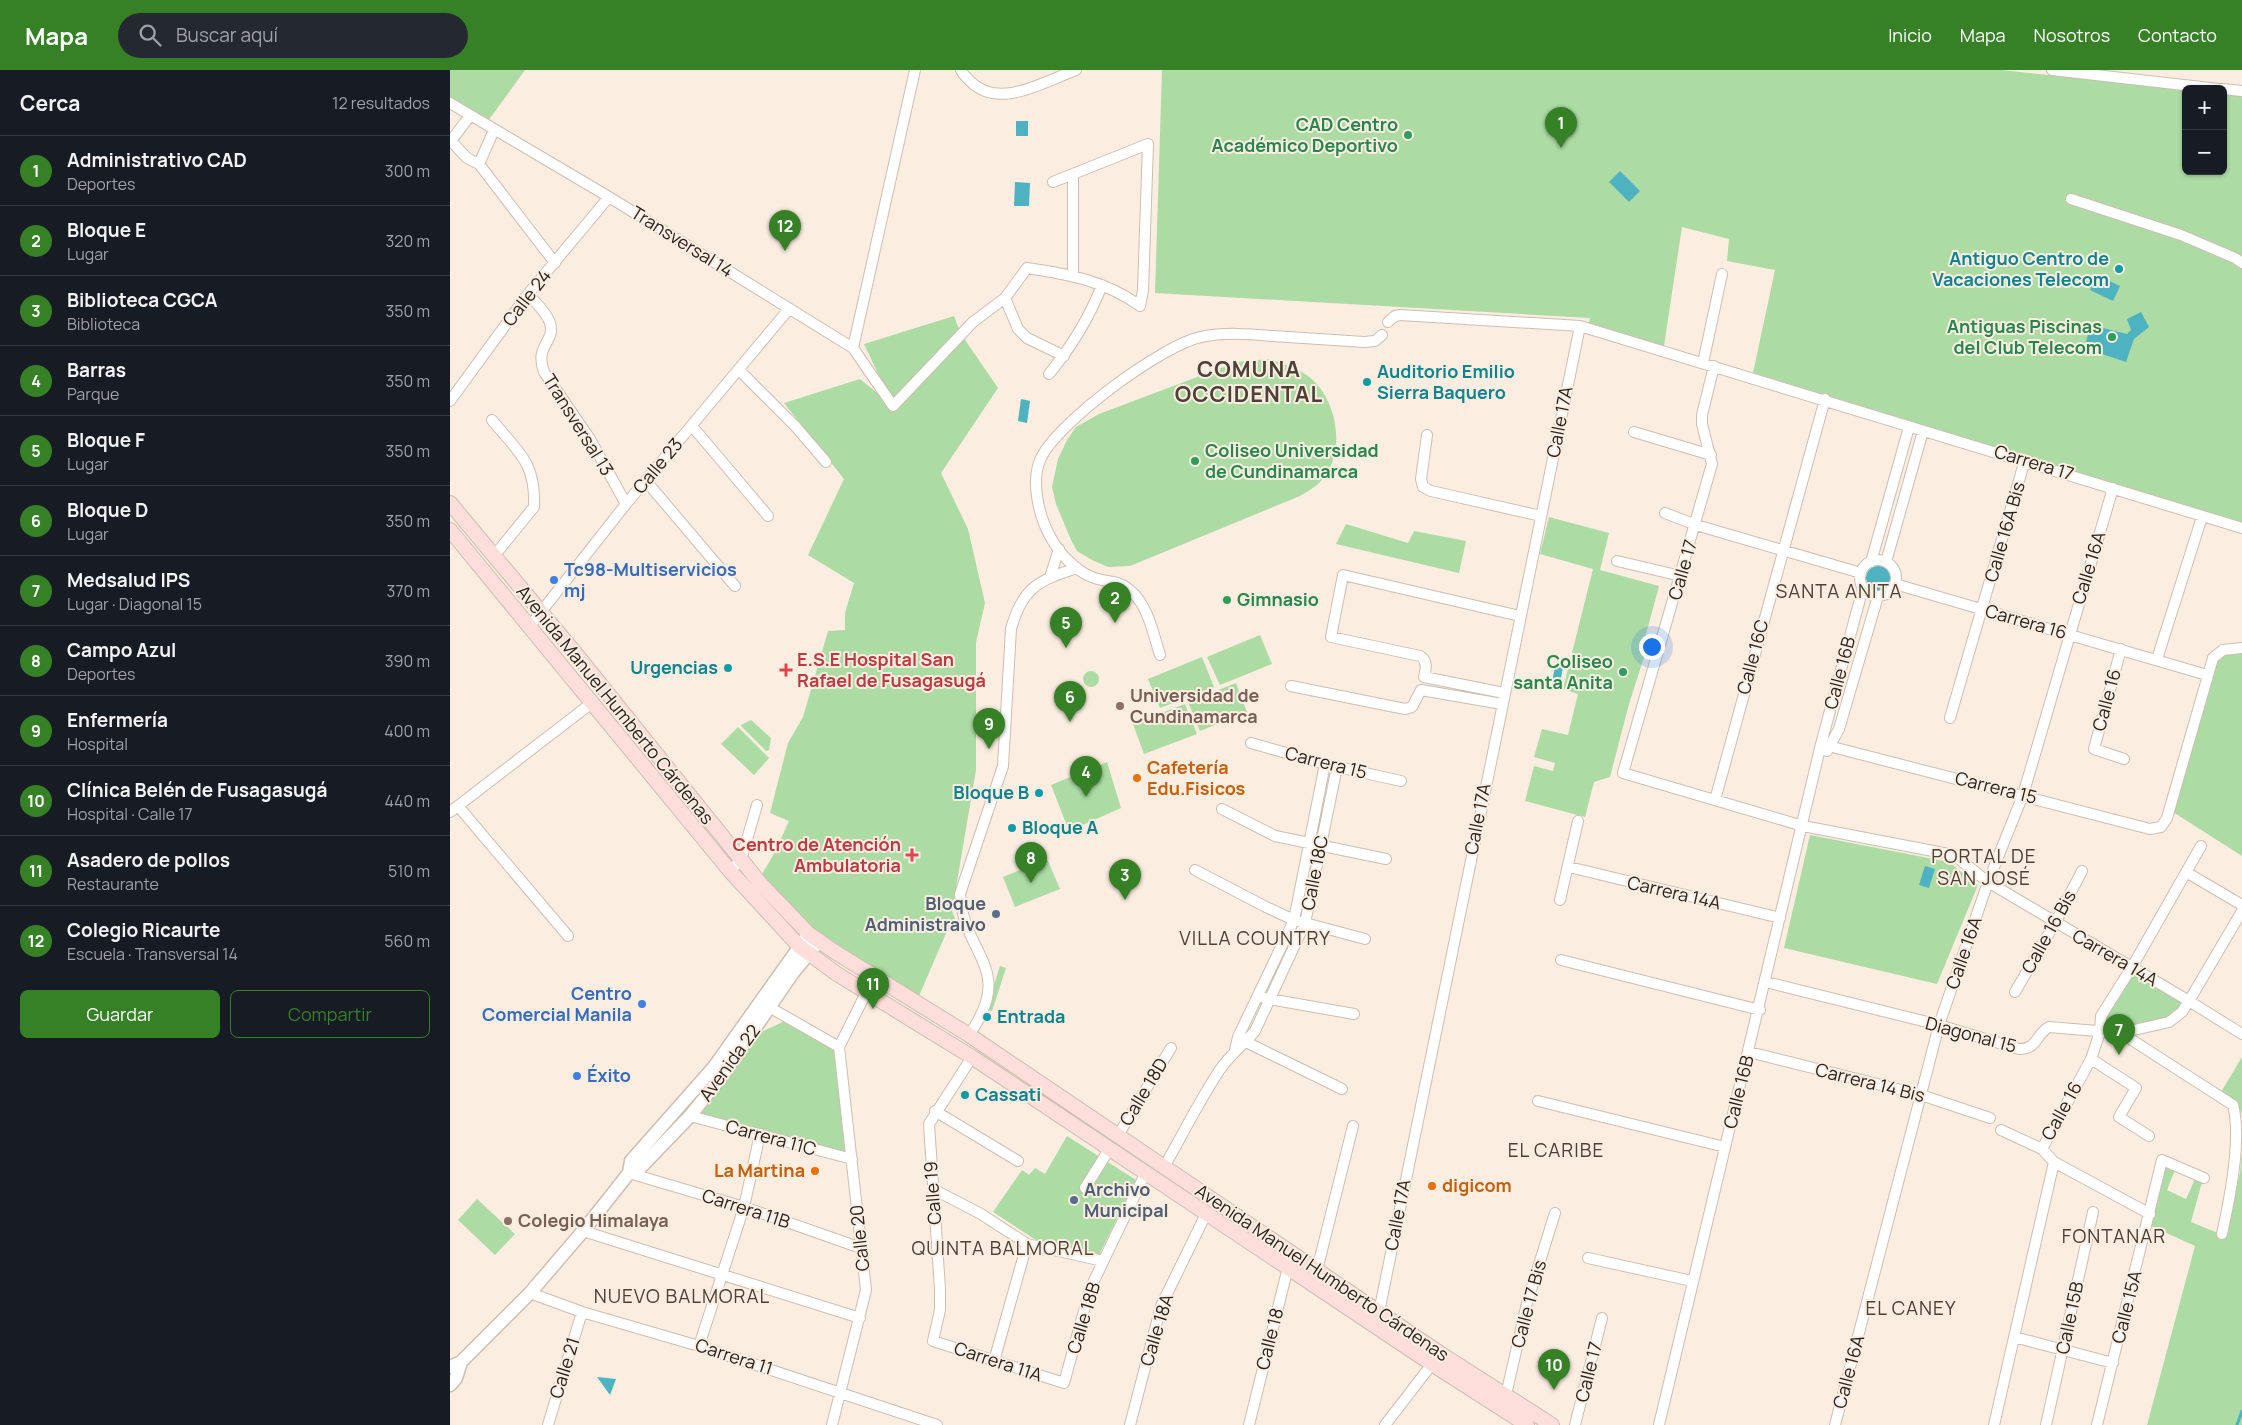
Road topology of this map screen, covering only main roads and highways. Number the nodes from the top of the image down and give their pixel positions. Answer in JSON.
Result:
{"nodes":[{"id":1,"x":451,"y":507,"type":"edge"},
{"id":2,"x":450,"y":530,"type":"edge"},
{"id":3,"x":1114,"y":1142,"type":"junction"},
{"id":4,"x":1526,"y":1425,"type":"edge"},
{"id":5,"x":1552,"y":1425,"type":"edge"}],
"edges":[{"from":1,"to":3,"type":"main road","name":"Avenida Manuel Humberto Cárdenas"},
{"from":2,"to":3,"type":"main road","name":"Avenida Manuel Humberto Cárdenas"},
{"from":3,"to":4,"type":"main road","name":"Avenida Manuel Humberto Cárdenas"},
{"from":3,"to":5,"type":"main road","name":"Avenida Manuel Humberto Cárdenas"}]}
